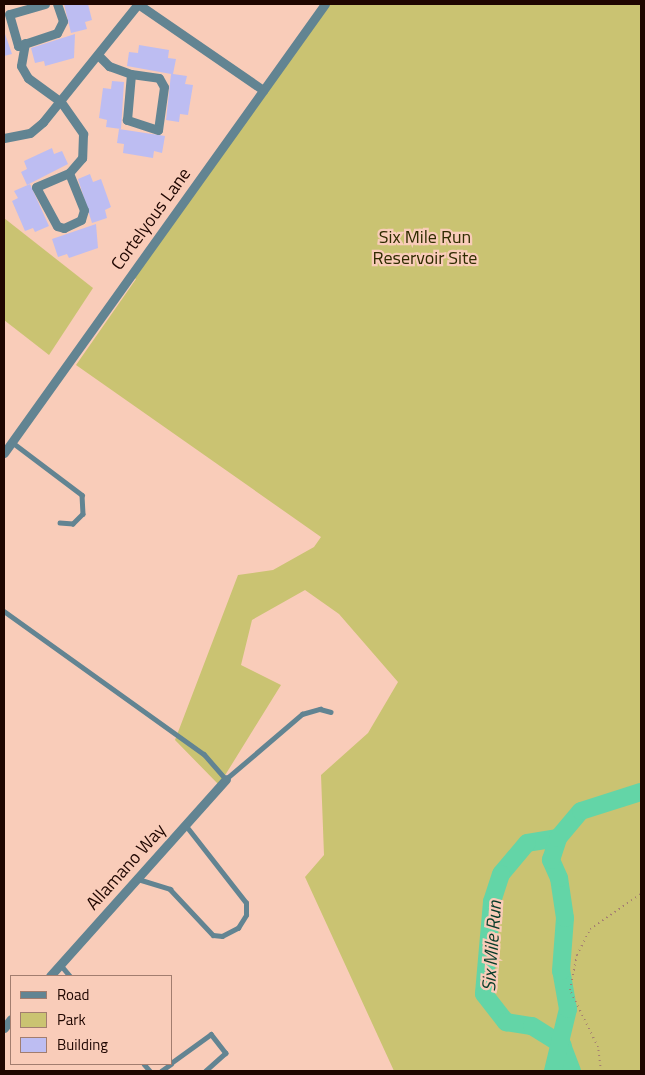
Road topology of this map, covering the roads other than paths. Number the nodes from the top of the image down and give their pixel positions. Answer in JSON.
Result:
{"nodes":[{"id":1,"x":45,"y":4,"type":"edge"},
{"id":2,"x":57,"y":4,"type":"edge"},
{"id":3,"x":138,"y":4,"type":"edge"},
{"id":4,"x":325,"y":4,"type":"edge"},
{"id":5,"x":25,"y":43,"type":"junction"},
{"id":6,"x":98,"y":55,"type":"junction"},
{"id":7,"x":131,"y":74,"type":"junction"},
{"id":8,"x":263,"y":90,"type":"junction"},
{"id":9,"x":61,"y":102,"type":"junction"},
{"id":10,"x":4,"y":138,"type":"edge"},
{"id":11,"x":69,"y":173,"type":"junction"},
{"id":12,"x":12,"y":442,"type":"junction"},
{"id":13,"x":4,"y":452,"type":"edge"},
{"id":14,"x":60,"y":523,"type":"dead end"},
{"id":15,"x":4,"y":611,"type":"edge"},
{"id":16,"x":331,"y":712,"type":"dead end"},
{"id":17,"x":226,"y":779,"type":"junction"},
{"id":18,"x":185,"y":825,"type":"junction"},
{"id":19,"x":137,"y":879,"type":"junction"},
{"id":20,"x":60,"y":964,"type":"junction"},
{"id":21,"x":51,"y":975,"type":"edge"},
{"id":22,"x":69,"y":975,"type":"edge"},
{"id":23,"x":172,"y":1063,"type":"edge"},
{"id":24,"x":206,"y":1071,"type":"edge"}],
"edges":[{"from":1,"to":5,"type":"street"},
{"from":2,"to":5,"type":"street"},
{"from":3,"to":6,"type":"street"},
{"from":3,"to":8,"type":"street"},
{"from":4,"to":8,"type":"street","name":"Cortelyous Lane"},
{"from":5,"to":9,"type":"street"},
{"from":6,"to":7,"type":"street"},
{"from":6,"to":9,"type":"street"},
{"from":7,"to":7,"type":"street"},
{"from":8,"to":12,"type":"street","name":"Cortelyous Lane"},
{"from":9,"to":10,"type":"street"},
{"from":9,"to":11,"type":"street"},
{"from":11,"to":11,"type":"street"},
{"from":12,"to":13,"type":"street","name":"Cortelyous Lane"},
{"from":12,"to":14,"type":"lane"},
{"from":15,"to":17,"type":"lane"},
{"from":16,"to":17,"type":"lane"},
{"from":17,"to":18,"type":"street","name":"Allamano Way"},
{"from":18,"to":19,"type":"street","name":"Allamano Way"},
{"from":18,"to":19,"type":"lane"},
{"from":19,"to":20,"type":"street","name":"Allamano Way"},
{"from":20,"to":21,"type":"street","name":"Allamano Way"},
{"from":20,"to":22,"type":"lane"},
{"from":23,"to":24,"type":"lane"}]}
